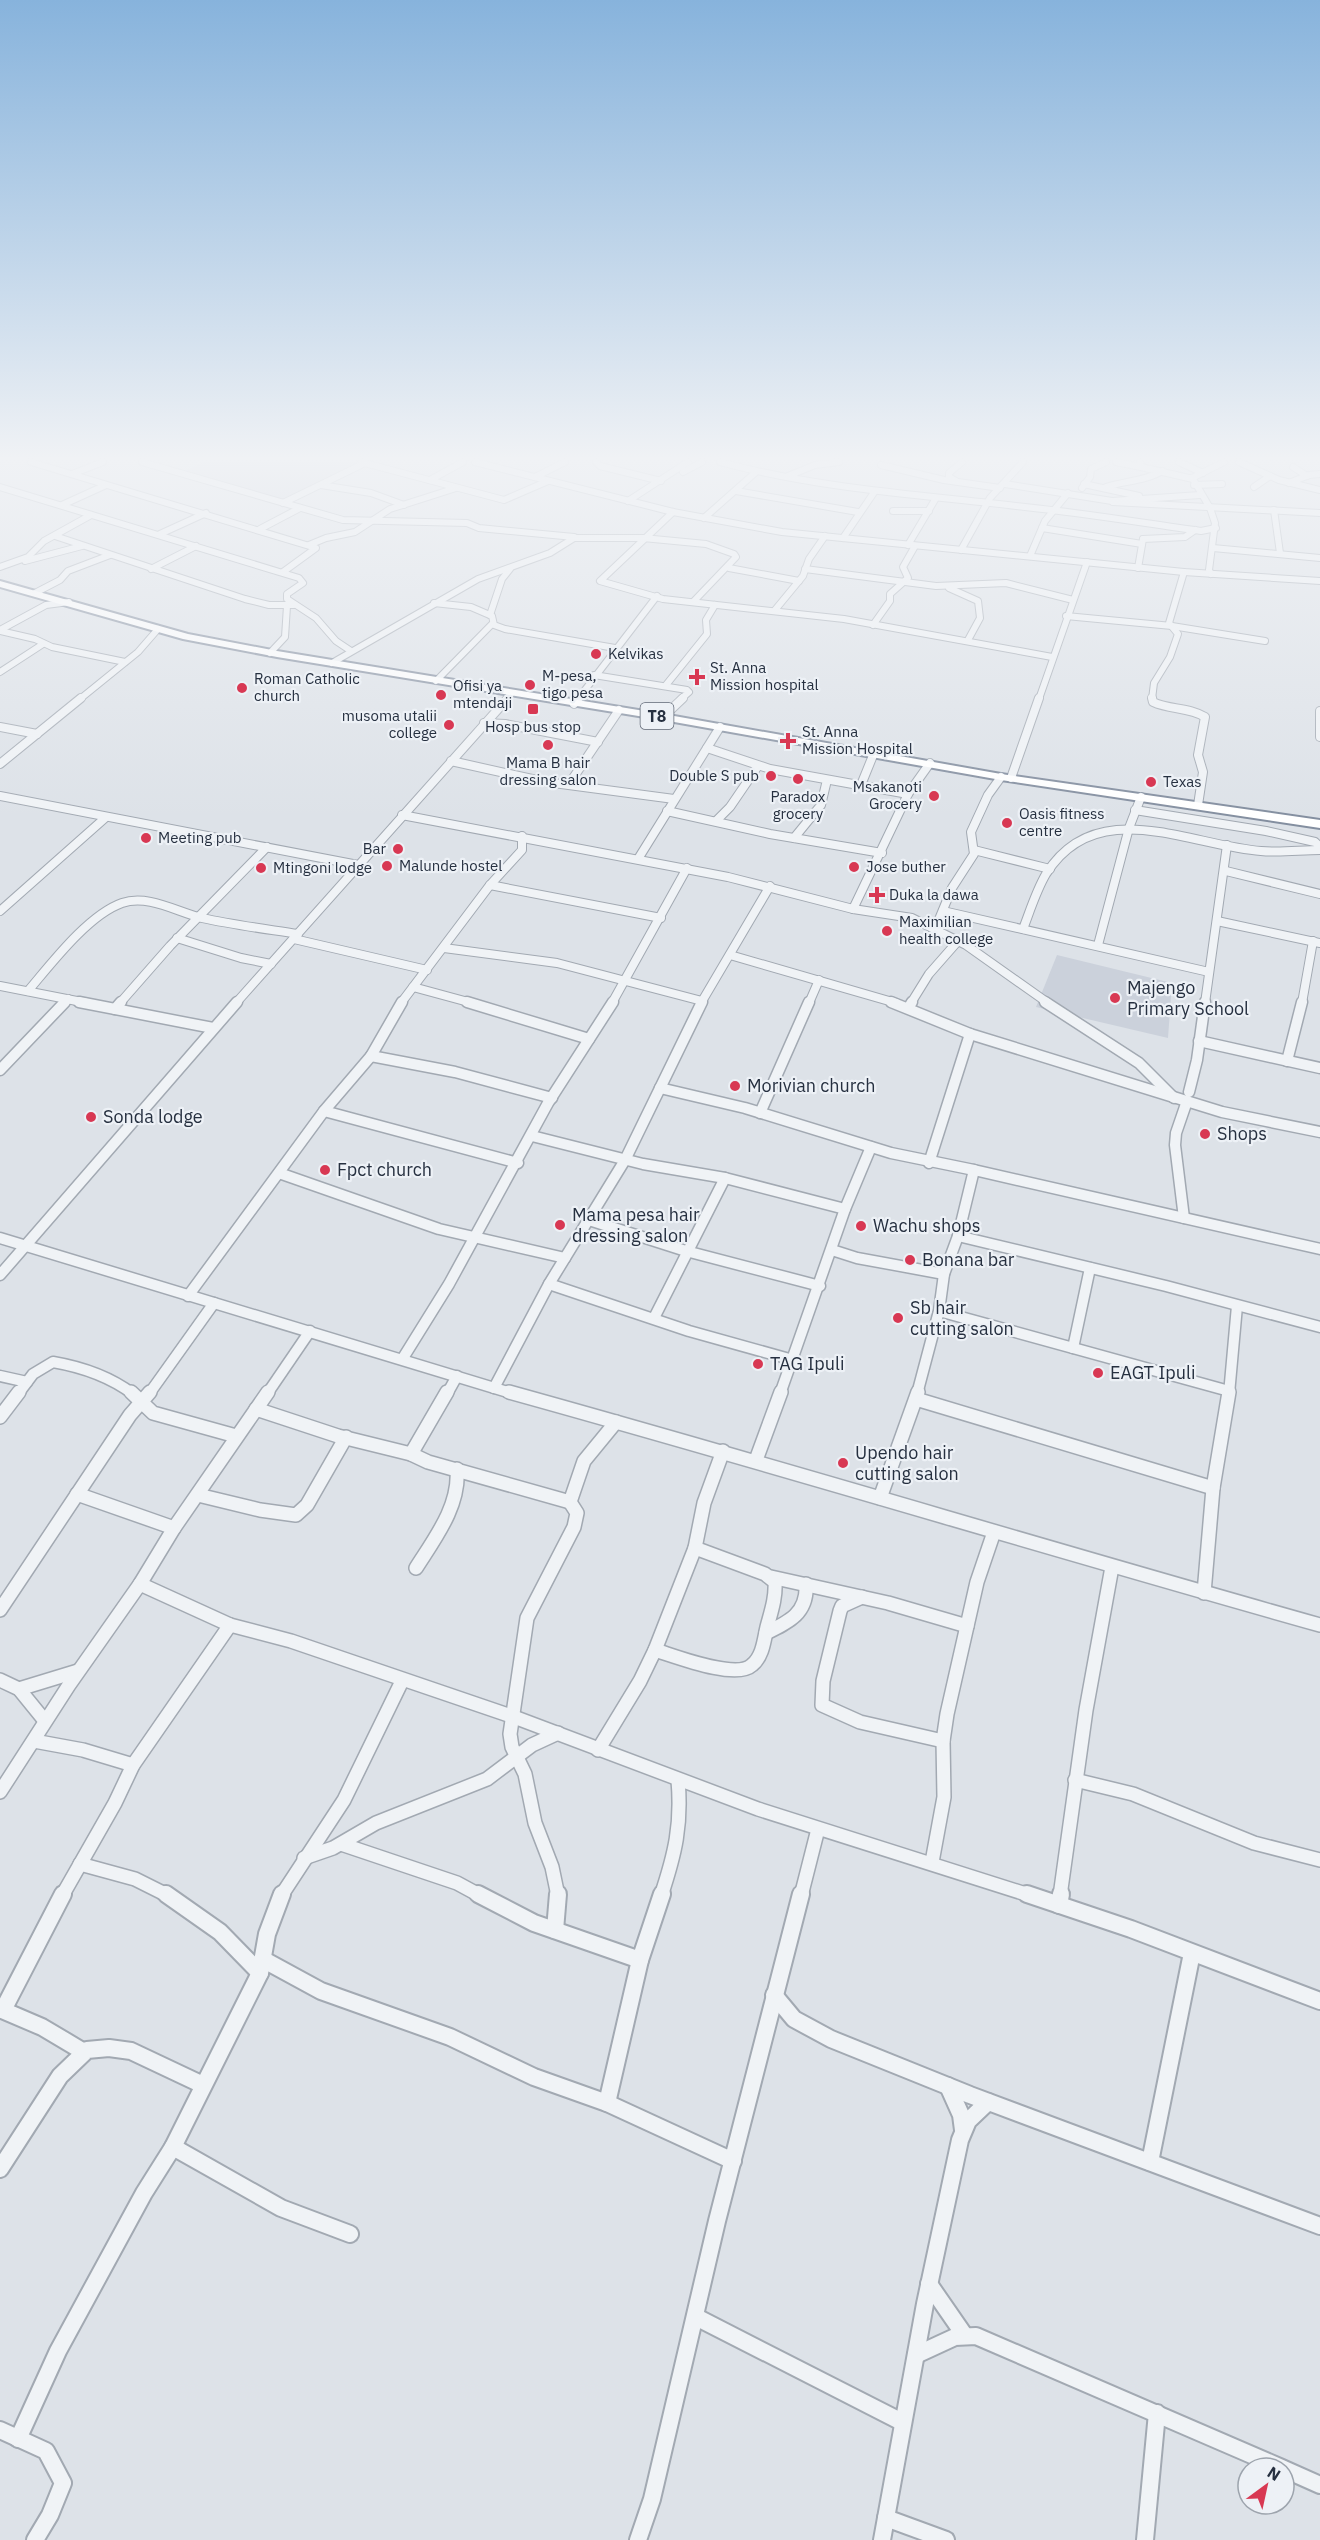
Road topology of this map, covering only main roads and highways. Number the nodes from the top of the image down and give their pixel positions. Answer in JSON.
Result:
{"nodes":[{"id":1,"x":0,"y":584,"type":"edge"},
{"id":2,"x":1320,"y":824,"type":"edge"}],
"edges":[{"from":1,"to":2,"type":"highway","number":"T8"}]}
